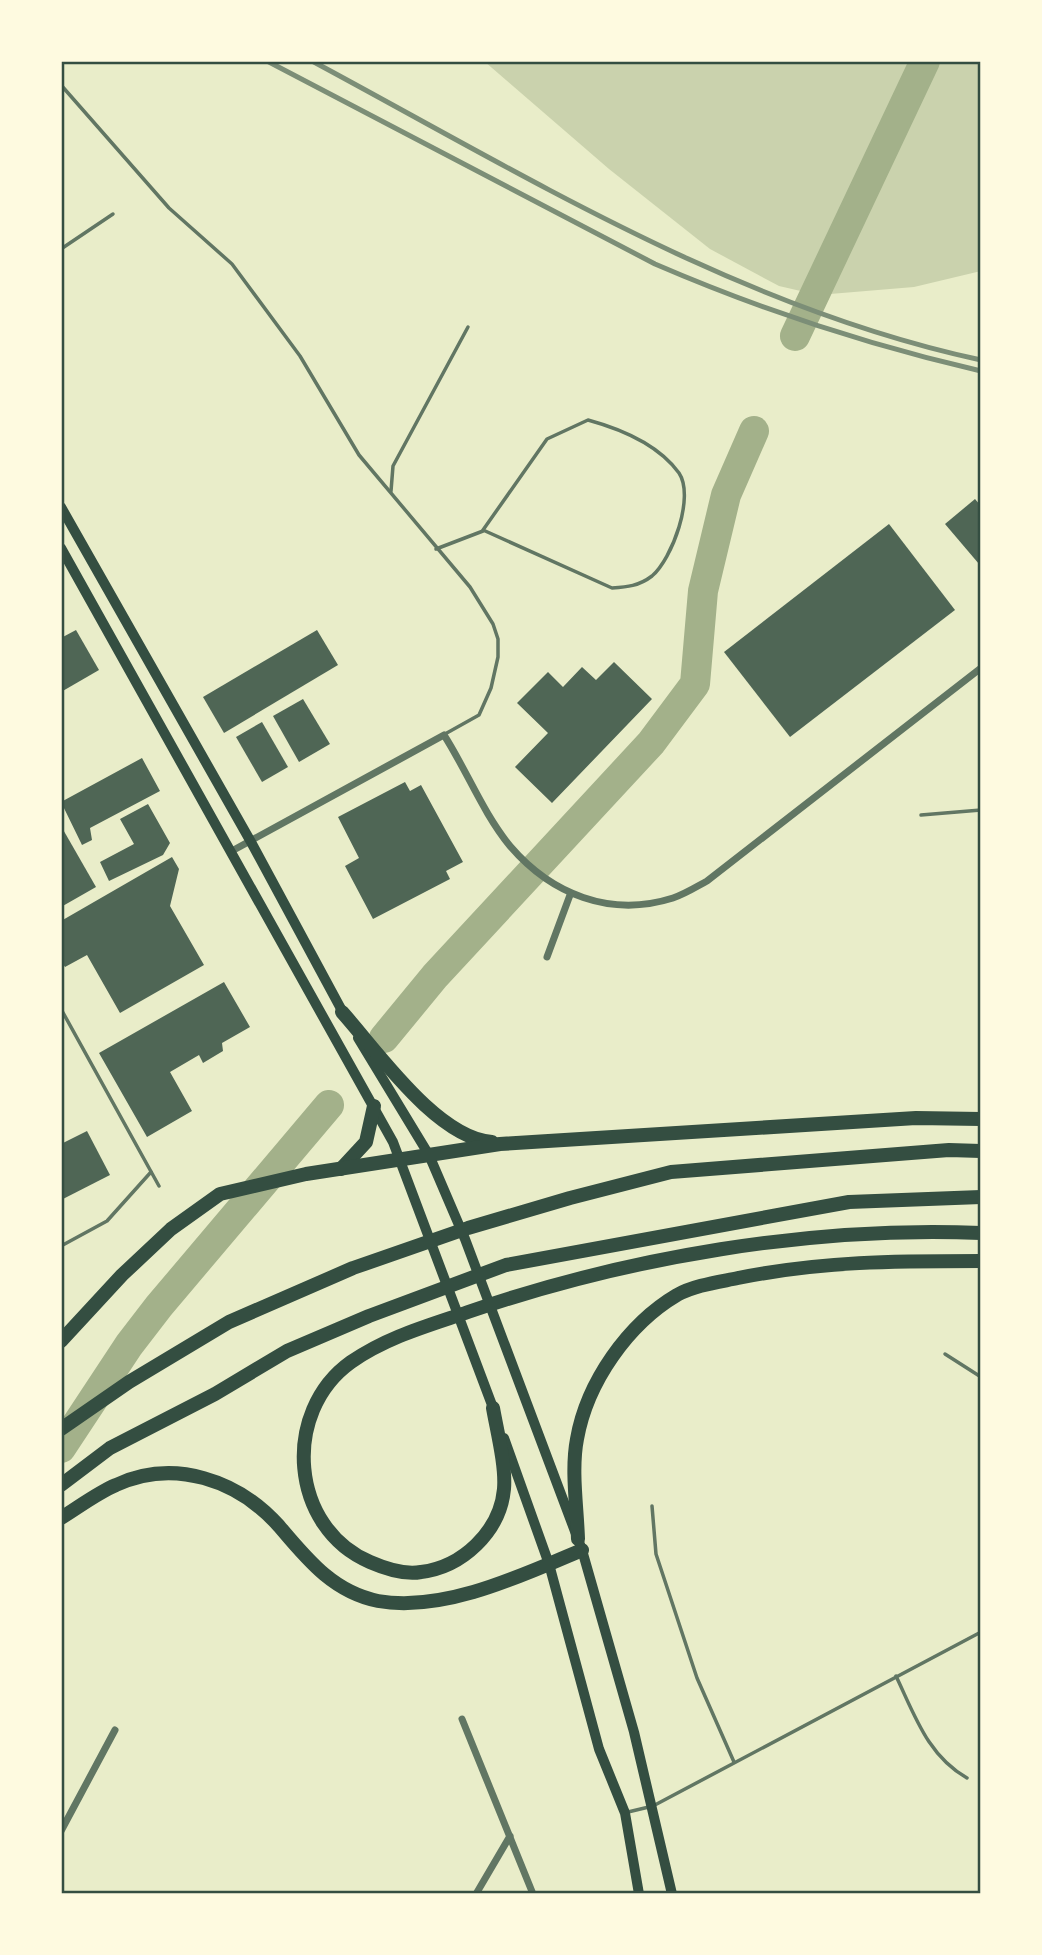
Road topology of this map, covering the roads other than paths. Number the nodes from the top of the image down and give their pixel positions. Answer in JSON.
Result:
{"nodes":[{"id":1,"x":61,"y":85,"type":"edge"},
{"id":2,"x":113,"y":214,"type":"dead end"},
{"id":3,"x":61,"y":249,"type":"edge"},
{"id":4,"x":468,"y":327,"type":"dead end"},
{"id":5,"x":391,"y":491,"type":"junction"},
{"id":6,"x":61,"y":507,"type":"edge"},
{"id":7,"x":483,"y":530,"type":"junction"},
{"id":8,"x":61,"y":548,"type":"edge"},
{"id":9,"x":436,"y":549,"type":"junction"},
{"id":10,"x":981,"y":668,"type":"edge"},
{"id":11,"x":444,"y":736,"type":"junction"},
{"id":12,"x":981,"y":810,"type":"edge"},
{"id":13,"x":921,"y":815,"type":"dead end"},
{"id":14,"x":251,"y":842,"type":"junction"},
{"id":15,"x":230,"y":852,"type":"junction"},
{"id":16,"x":570,"y":895,"type":"junction"},
{"id":17,"x":547,"y":957,"type":"dead end"},
{"id":18,"x":61,"y":1009,"type":"edge"},
{"id":19,"x":342,"y":1012,"type":"junction"},
{"id":20,"x":374,"y":1106,"type":"junction"},
{"id":21,"x":981,"y":1119,"type":"edge"},
{"id":22,"x":500,"y":1144,"type":"junction"},
{"id":23,"x":981,"y":1151,"type":"edge"},
{"id":24,"x":429,"y":1155,"type":"junction"},
{"id":25,"x":401,"y":1160,"type":"junction"},
{"id":26,"x":340,"y":1170,"type":"junction"},
{"id":27,"x":151,"y":1172,"type":"junction"},
{"id":28,"x":159,"y":1186,"type":"dead end"},
{"id":29,"x":981,"y":1197,"type":"edge"},
{"id":30,"x":981,"y":1233,"type":"edge"},
{"id":31,"x":61,"y":1246,"type":"edge"},
{"id":32,"x":981,"y":1261,"type":"edge"},
{"id":33,"x":61,"y":1341,"type":"edge"},
{"id":34,"x":945,"y":1354,"type":"dead end"},
{"id":35,"x":981,"y":1377,"type":"edge"},
{"id":36,"x":494,"y":1408,"type":"junction"},
{"id":37,"x":61,"y":1429,"type":"edge"},
{"id":38,"x":61,"y":1485,"type":"edge"},
{"id":39,"x":652,"y":1506,"type":"dead end"},
{"id":40,"x":61,"y":1518,"type":"edge"},
{"id":41,"x":580,"y":1544,"type":"junction"},
{"id":42,"x":549,"y":1564,"type":"junction"},
{"id":43,"x":981,"y":1632,"type":"edge"},
{"id":44,"x":896,"y":1676,"type":"junction"},
{"id":45,"x":462,"y":1719,"type":"dead end"},
{"id":46,"x":116,"y":1730,"type":"dead end"},
{"id":47,"x":734,"y":1762,"type":"junction"},
{"id":48,"x":967,"y":1778,"type":"dead end"},
{"id":49,"x":653,"y":1806,"type":"junction"},
{"id":50,"x":625,"y":1813,"type":"junction"},
{"id":51,"x":61,"y":1831,"type":"edge"},
{"id":52,"x":510,"y":1836,"type":"junction"},
{"id":53,"x":477,"y":1894,"type":"edge"},
{"id":54,"x":533,"y":1894,"type":"edge"},
{"id":55,"x":639,"y":1894,"type":"edge"},
{"id":56,"x":672,"y":1894,"type":"edge"}],
"edges":[{"from":1,"to":5,"type":"lane"},
{"from":2,"to":3,"type":"lane"},
{"from":4,"to":5,"type":"lane"},
{"from":5,"to":9,"type":"lane"},
{"from":6,"to":14,"type":"main road"},
{"from":7,"to":7,"type":"lane"},
{"from":7,"to":9,"type":"lane"},
{"from":8,"to":15,"type":"main road"},
{"from":9,"to":11,"type":"lane"},
{"from":10,"to":16,"type":"street"},
{"from":11,"to":14,"type":"street"},
{"from":11,"to":16,"type":"street"},
{"from":12,"to":13,"type":"lane"},
{"from":14,"to":15,"type":"street"},
{"from":14,"to":19,"type":"main road"},
{"from":15,"to":20,"type":"main road"},
{"from":16,"to":17,"type":"street"},
{"from":18,"to":27,"type":"lane"},
{"from":19,"to":22,"type":"highway"},
{"from":19,"to":24,"type":"main road"},
{"from":20,"to":25,"type":"main road"},
{"from":20,"to":26,"type":"highway"},
{"from":21,"to":22,"type":"highway"},
{"from":22,"to":24,"type":"highway"},
{"from":23,"to":37,"type":"highway"},
{"from":24,"to":25,"type":"highway"},
{"from":24,"to":41,"type":"main road"},
{"from":25,"to":26,"type":"highway"},
{"from":25,"to":36,"type":"main road"},
{"from":26,"to":33,"type":"highway"},
{"from":27,"to":28,"type":"lane"},
{"from":27,"to":31,"type":"lane"},
{"from":29,"to":38,"type":"highway"},
{"from":30,"to":36,"type":"highway"},
{"from":32,"to":41,"type":"highway"},
{"from":34,"to":35,"type":"lane"},
{"from":36,"to":42,"type":"main road"},
{"from":39,"to":47,"type":"lane"},
{"from":40,"to":42,"type":"highway"},
{"from":41,"to":42,"type":"highway"},
{"from":41,"to":49,"type":"main road"},
{"from":42,"to":50,"type":"main road"},
{"from":43,"to":44,"type":"lane"},
{"from":44,"to":47,"type":"lane"},
{"from":44,"to":48,"type":"lane"},
{"from":45,"to":52,"type":"street"},
{"from":46,"to":51,"type":"street"},
{"from":47,"to":49,"type":"lane"},
{"from":49,"to":50,"type":"lane"},
{"from":49,"to":56,"type":"main road"},
{"from":50,"to":55,"type":"main road"},
{"from":52,"to":53,"type":"street"},
{"from":52,"to":54,"type":"street"}]}
